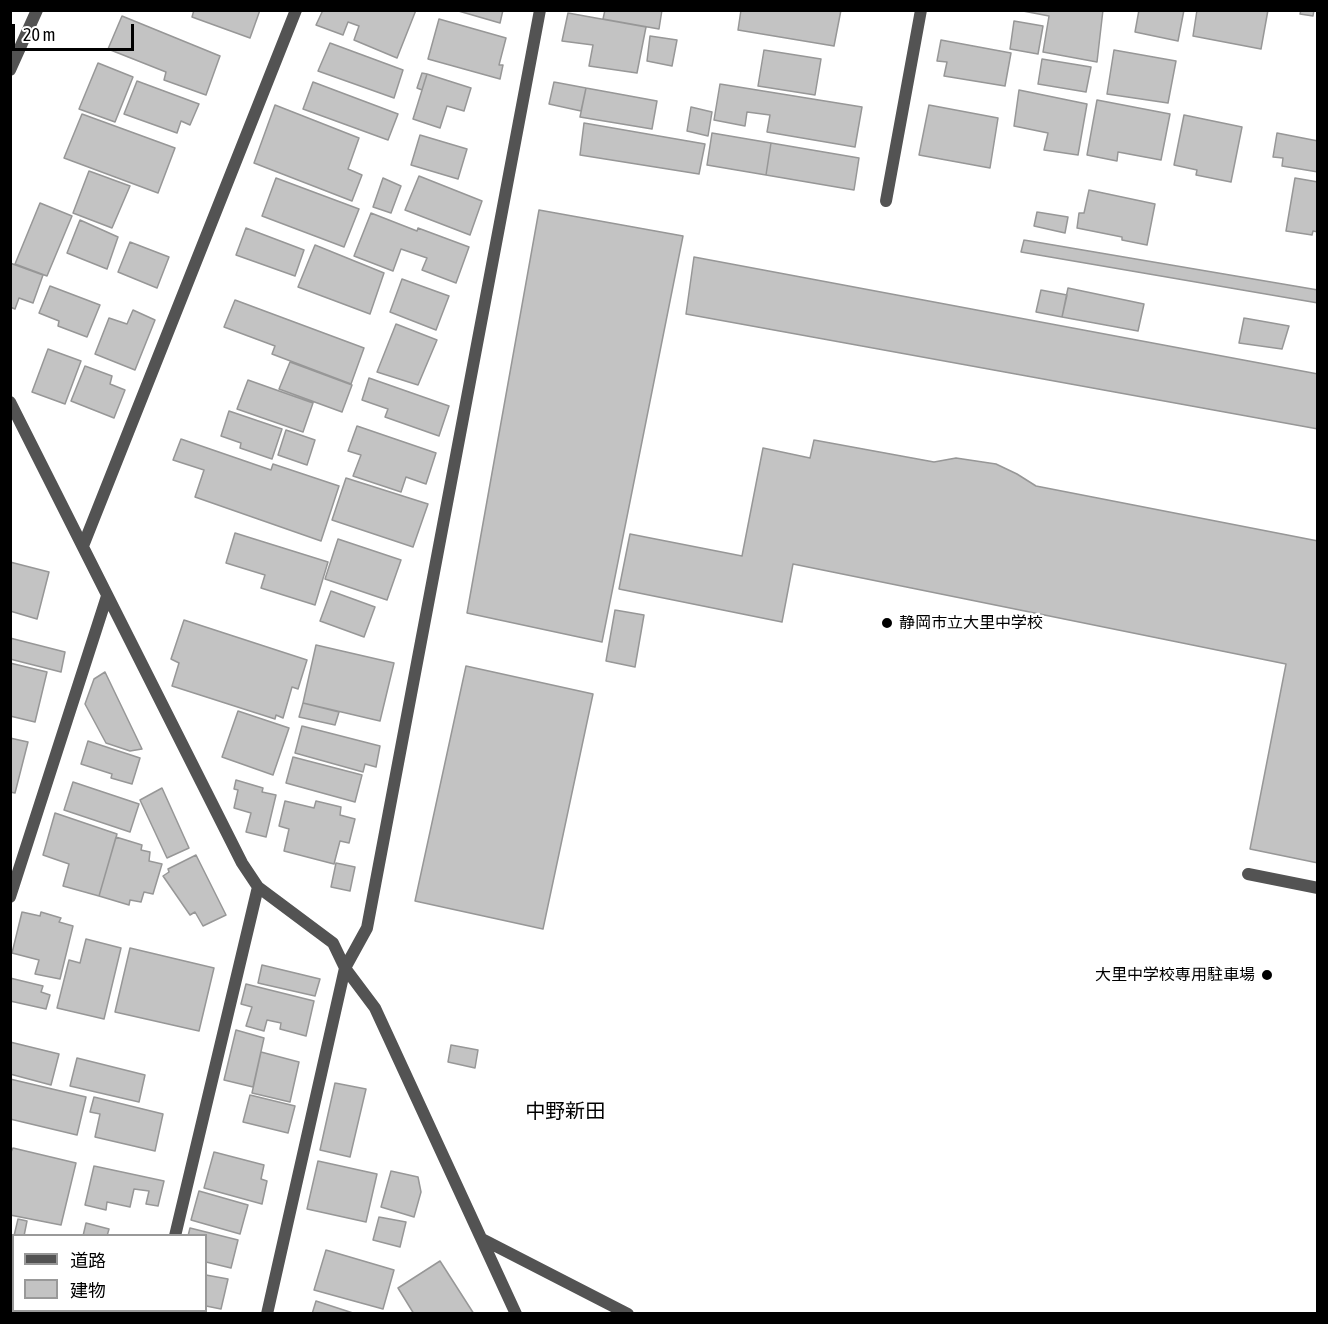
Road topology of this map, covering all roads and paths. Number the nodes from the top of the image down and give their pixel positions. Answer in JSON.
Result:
{"nodes":[{"id":1,"x":37,"y":10,"type":"edge"},
{"id":2,"x":296,"y":10,"type":"edge"},
{"id":3,"x":540,"y":10,"type":"edge"},
{"id":4,"x":921,"y":10,"type":"edge"},
{"id":5,"x":10,"y":70,"type":"edge"},
{"id":6,"x":886,"y":201,"type":"dead end"},
{"id":7,"x":10,"y":402,"type":"edge"},
{"id":8,"x":83,"y":546,"type":"junction"},
{"id":9,"x":107,"y":596,"type":"junction"},
{"id":10,"x":1248,"y":874,"type":"dead end"},
{"id":11,"x":258,"y":887,"type":"junction"},
{"id":12,"x":1317,"y":888,"type":"edge"},
{"id":13,"x":10,"y":897,"type":"edge"},
{"id":14,"x":345,"y":968,"type":"junction"},
{"id":15,"x":175,"y":1234,"type":"edge"},
{"id":16,"x":482,"y":1239,"type":"junction"},
{"id":17,"x":267,"y":1314,"type":"edge"},
{"id":18,"x":516,"y":1314,"type":"edge"},
{"id":19,"x":628,"y":1314,"type":"edge"}],
"edges":[{"from":1,"to":5,"type":"street"},
{"from":2,"to":8,"type":"street"},
{"from":3,"to":14,"type":"street"},
{"from":4,"to":6,"type":"street"},
{"from":7,"to":8,"type":"street"},
{"from":8,"to":9,"type":"street"},
{"from":9,"to":11,"type":"street"},
{"from":9,"to":13,"type":"street"},
{"from":10,"to":12,"type":"street"},
{"from":11,"to":14,"type":"street"},
{"from":11,"to":15,"type":"street"},
{"from":14,"to":16,"type":"street"},
{"from":14,"to":17,"type":"street"},
{"from":16,"to":18,"type":"street"},
{"from":16,"to":19,"type":"street"}]}
